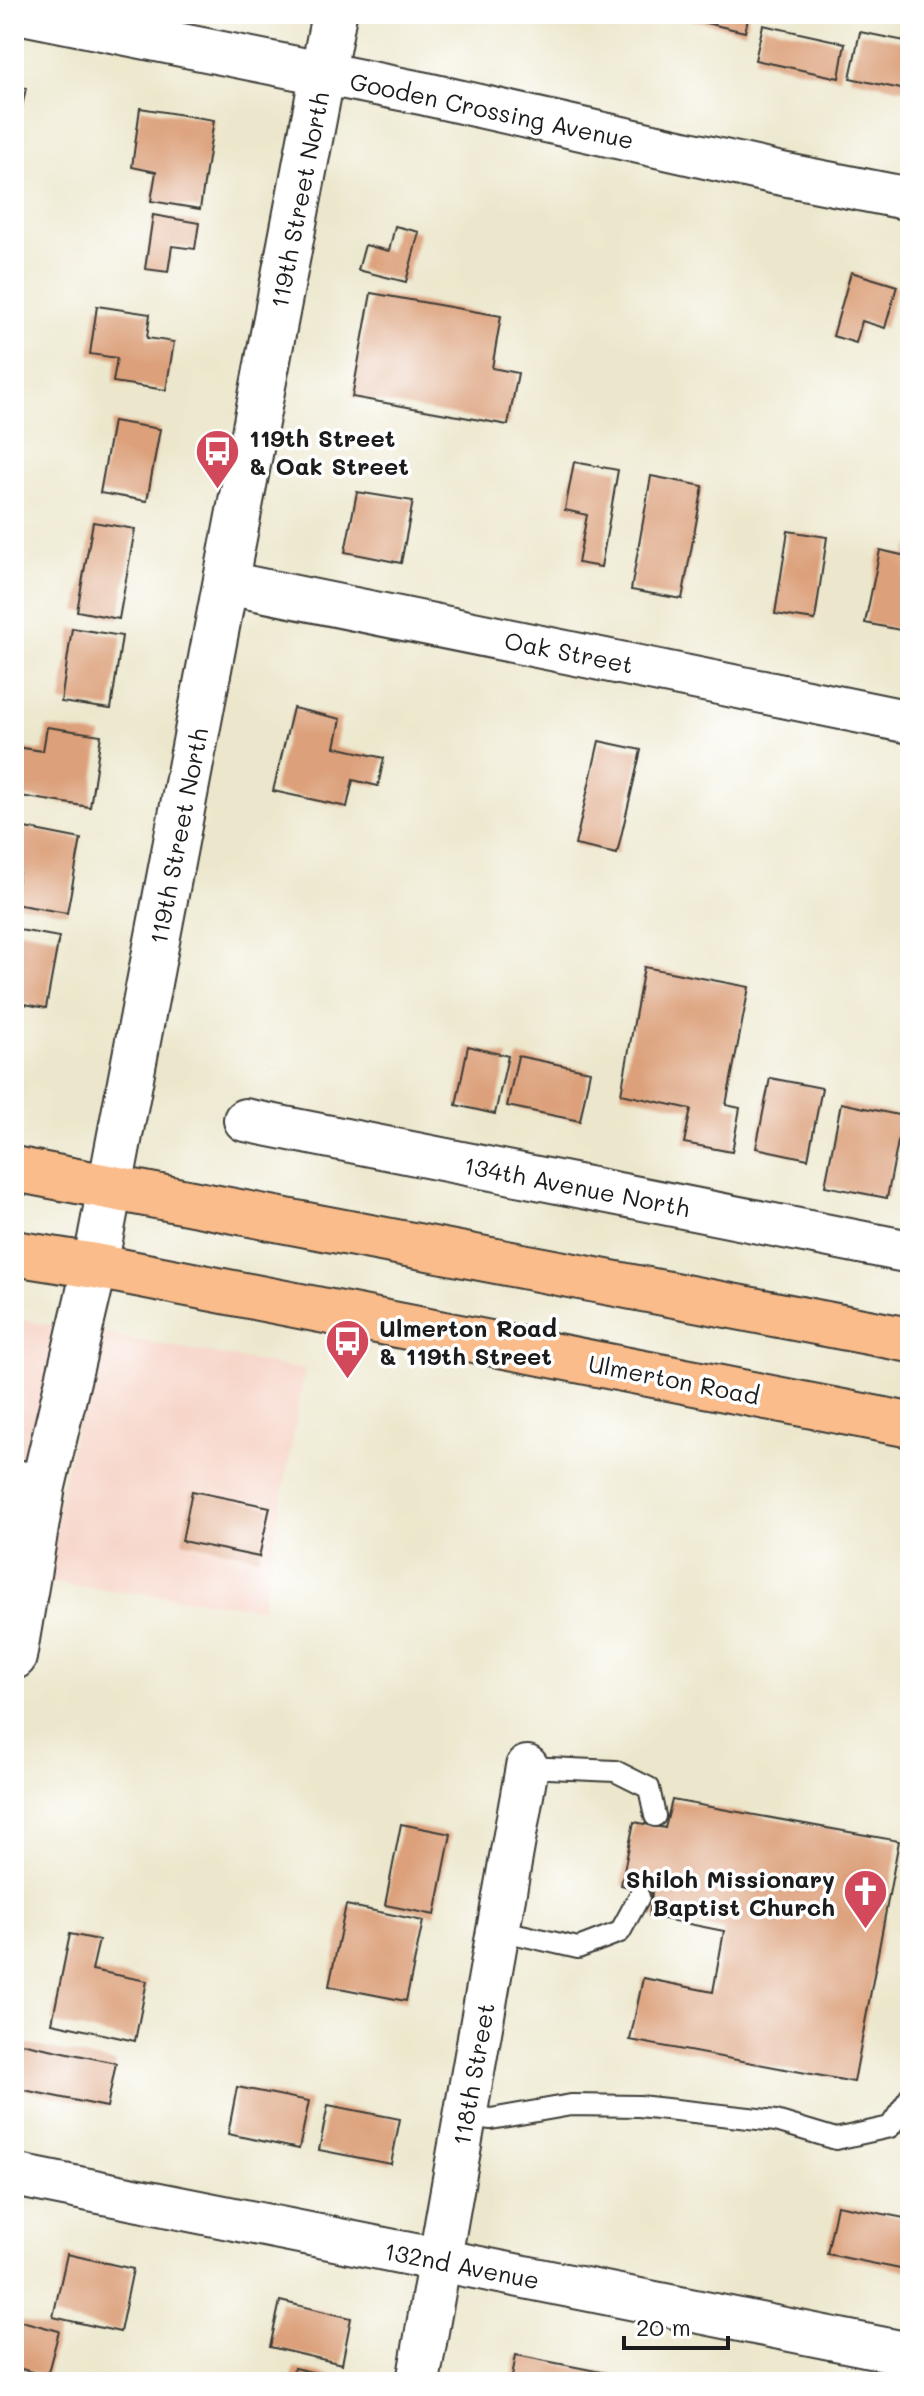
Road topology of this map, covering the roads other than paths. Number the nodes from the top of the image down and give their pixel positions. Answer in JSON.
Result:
{"nodes":[{"id":1,"x":27,"y":14,"type":"edge"},
{"id":2,"x":334,"y":14,"type":"edge"},
{"id":3,"x":323,"y":74,"type":"junction"},
{"id":4,"x":910,"y":199,"type":"edge"},
{"id":5,"x":227,"y":583,"type":"junction"},
{"id":6,"x":910,"y":722,"type":"edge"},
{"id":7,"x":245,"y":1120,"type":"dead end"},
{"id":8,"x":14,"y":1169,"type":"edge"},
{"id":9,"x":110,"y":1186,"type":"junction"},
{"id":10,"x":910,"y":1252,"type":"edge"},
{"id":11,"x":14,"y":1253,"type":"edge"},
{"id":12,"x":95,"y":1266,"type":"junction"},
{"id":13,"x":910,"y":1340,"type":"edge"},
{"id":14,"x":910,"y":1425,"type":"edge"},
{"id":15,"x":29,"y":1484,"type":"edge"},
{"id":16,"x":14,"y":1657,"type":"edge"},
{"id":17,"x":527,"y":1767,"type":"joint"},
{"id":18,"x":655,"y":1816,"type":"dead end"},
{"id":19,"x":639,"y":1897,"type":"dead end"},
{"id":20,"x":499,"y":1930,"type":"junction"},
{"id":21,"x":910,"y":2097,"type":"edge"},
{"id":22,"x":466,"y":2116,"type":"junction"},
{"id":23,"x":14,"y":2175,"type":"edge"},
{"id":24,"x":441,"y":2261,"type":"junction"},
{"id":25,"x":910,"y":2354,"type":"edge"},
{"id":26,"x":418,"y":2382,"type":"edge"}],
"edges":[{"from":1,"to":3,"type":"street","name":"Gooden Crossing Avenue"},
{"from":2,"to":3,"type":"street","name":"119th Street North"},
{"from":3,"to":4,"type":"street","name":"Gooden Crossing Avenue"},
{"from":3,"to":5,"type":"street","name":"119th Street North"},
{"from":5,"to":6,"type":"street","name":"Oak Street"},
{"from":5,"to":9,"type":"street","name":"119th Street North"},
{"from":7,"to":10,"type":"street","name":"134th Avenue North"},
{"from":8,"to":9,"type":"main road"},
{"from":9,"to":12,"type":"street","name":"119th Street North"},
{"from":9,"to":13,"type":"main road"},
{"from":11,"to":12,"type":"main road","name":"Ulmerton Road"},
{"from":12,"to":14,"type":"main road","name":"Ulmerton Road"},
{"from":12,"to":15,"type":"street","name":"119th Street North"},
{"from":15,"to":16,"type":"street","name":"119th Street North"},
{"from":17,"to":18,"type":"lane"},
{"from":17,"to":20,"type":"street","name":"118th Street"},
{"from":19,"to":20,"type":"lane"},
{"from":20,"to":22,"type":"street","name":"118th Street"},
{"from":21,"to":22,"type":"lane"},
{"from":22,"to":24,"type":"street","name":"118th Street"},
{"from":23,"to":24,"type":"street","name":"132nd Avenue"},
{"from":24,"to":25,"type":"street","name":"132nd Avenue"},
{"from":24,"to":26,"type":"street","name":"118th Street"}]}
